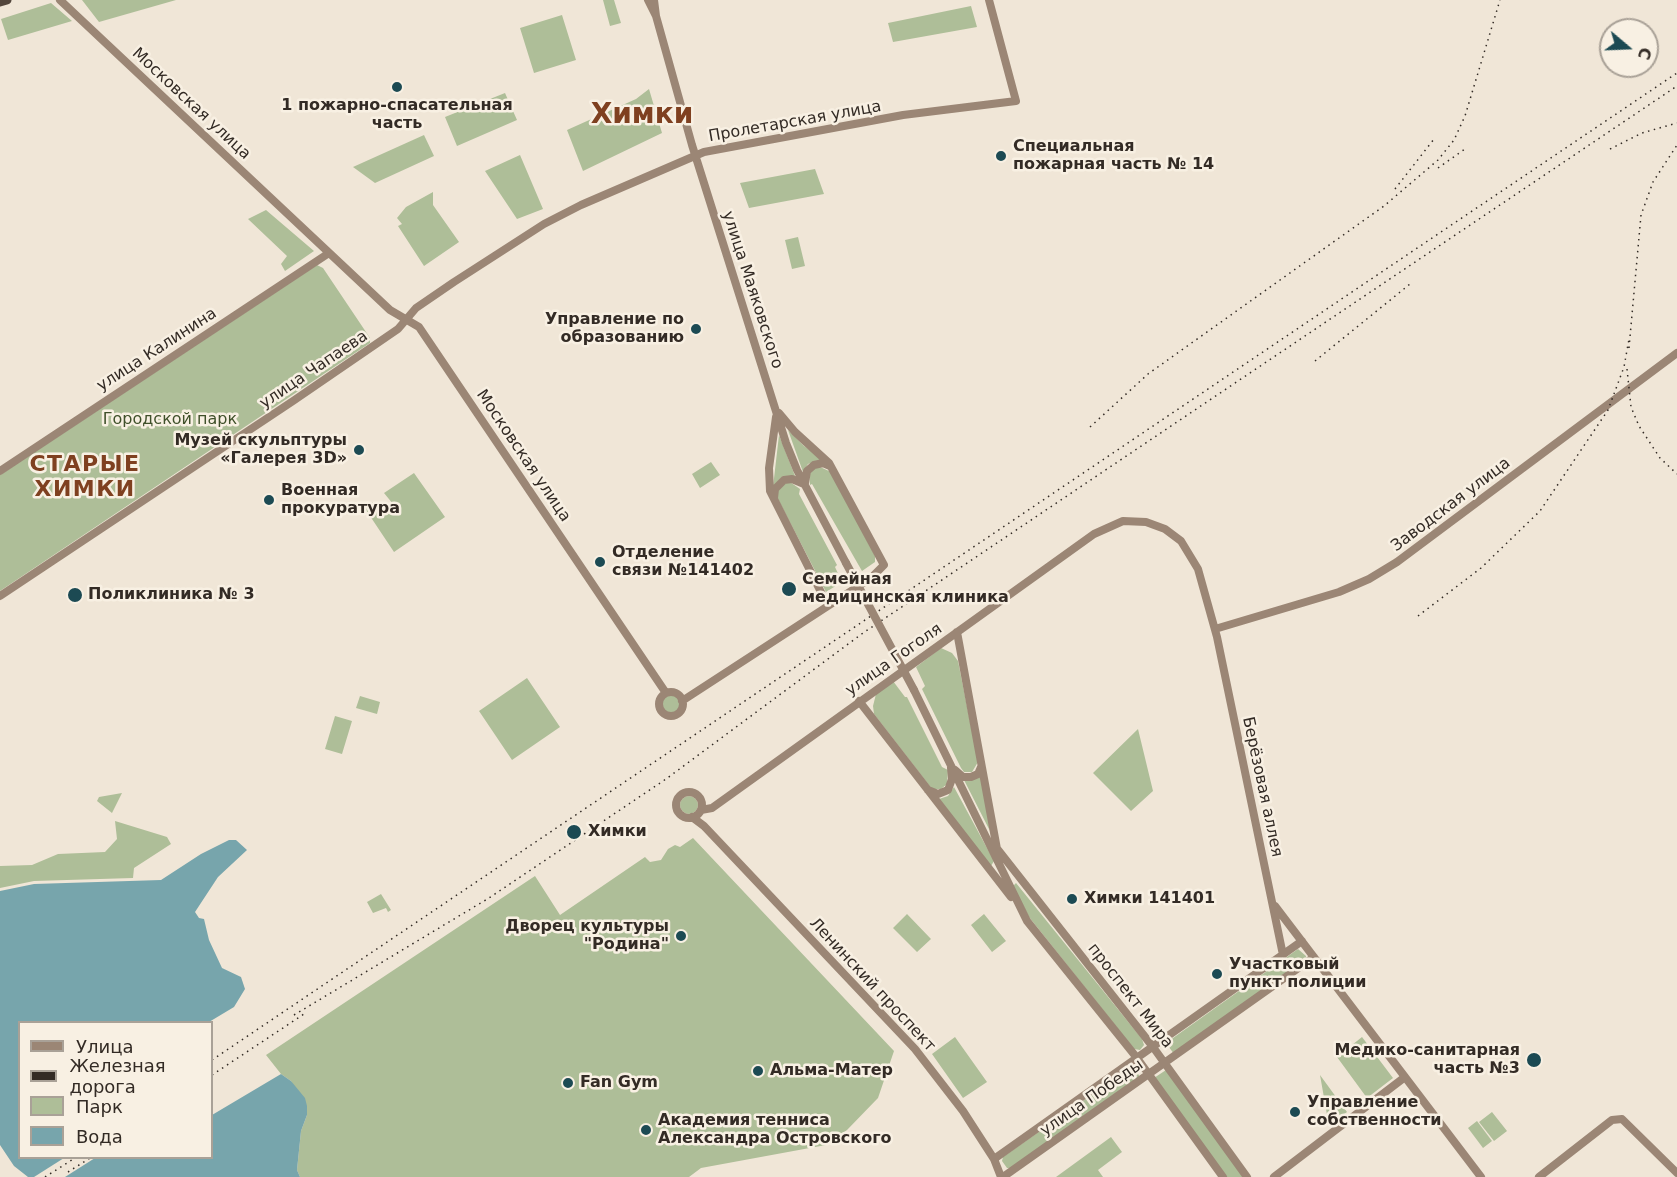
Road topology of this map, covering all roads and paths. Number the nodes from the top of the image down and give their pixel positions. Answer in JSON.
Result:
{"nodes":[{"id":1,"x":7,"y":0,"type":"edge"},
{"id":2,"x":60,"y":0,"type":"edge"},
{"id":3,"x":648,"y":0,"type":"edge"},
{"id":4,"x":654,"y":0,"type":"edge"},
{"id":5,"x":989,"y":0,"type":"edge"},
{"id":6,"x":0,"y":2,"type":"edge"},
{"id":7,"x":656,"y":16,"type":"junction"},
{"id":8,"x":695,"y":155,"type":"junction"},
{"id":9,"x":331,"y":255,"type":"junction"},
{"id":10,"x":407,"y":322,"type":"junction"},
{"id":11,"x":1677,"y":353,"type":"edge"},
{"id":12,"x":776,"y":409,"type":"junction"},
{"id":13,"x":832,"y":468,"type":"junction"},
{"id":14,"x":0,"y":471,"type":"edge"},
{"id":15,"x":804,"y":484,"type":"junction"},
{"id":16,"x":774,"y":500,"type":"junction"},
{"id":17,"x":0,"y":596,"type":"edge"},
{"id":18,"x":828,"y":606,"type":"junction"},
{"id":19,"x":1215,"y":629,"type":"junction"},
{"id":20,"x":957,"y":632,"type":"junction"},
{"id":21,"x":914,"y":690,"type":"joint"},
{"id":22,"x":666,"y":693,"type":"junction"},
{"id":23,"x":682,"y":700,"type":"junction"},
{"id":24,"x":860,"y":701,"type":"junction"},
{"id":25,"x":950,"y":764,"type":"junction"},
{"id":26,"x":981,"y":766,"type":"junction"},
{"id":27,"x":925,"y":786,"type":"junction"},
{"id":28,"x":696,"y":815,"type":"joint"},
{"id":29,"x":987,"y":835,"type":"junction"},
{"id":30,"x":997,"y":849,"type":"junction"},
{"id":31,"x":1272,"y":902,"type":"junction"},
{"id":32,"x":1018,"y":905,"type":"junction"},
{"id":33,"x":1302,"y":941,"type":"junction"},
{"id":34,"x":1283,"y":955,"type":"junction"},
{"id":35,"x":1314,"y":957,"type":"junction"},
{"id":36,"x":1153,"y":1047,"type":"junction"},
{"id":37,"x":1137,"y":1058,"type":"junction"},
{"id":38,"x":1165,"y":1063,"type":"junction"},
{"id":39,"x":1149,"y":1074,"type":"junction"},
{"id":40,"x":1405,"y":1077,"type":"junction"},
{"id":41,"x":994,"y":1159,"type":"junction"},
{"id":42,"x":1677,"y":1173,"type":"edge"},
{"id":43,"x":1002,"y":1177,"type":"edge"},
{"id":44,"x":1222,"y":1177,"type":"edge"},
{"id":45,"x":1247,"y":1177,"type":"edge"},
{"id":46,"x":1274,"y":1177,"type":"edge"},
{"id":47,"x":1481,"y":1177,"type":"edge"},
{"id":48,"x":1539,"y":1177,"type":"edge"}],
"edges":[{"from":1,"to":6,"type":"highway"},
{"from":2,"to":9,"type":"street","name":"Московская улица"},
{"from":3,"to":7,"type":"street","name":"улица Маяковского"},
{"from":4,"to":7,"type":"street","name":"улица Маяковского"},
{"from":5,"to":8,"type":"street","name":"Пролетарская улица"},
{"from":7,"to":8,"type":"street","name":"улица Маяковского"},
{"from":8,"to":10,"type":"street","name":"Пролетарская улица"},
{"from":8,"to":12,"type":"street","name":"улица Маяковского"},
{"from":9,"to":10,"type":"street","name":"Московская улица"},
{"from":9,"to":14,"type":"street","name":"улица Калинина"},
{"from":10,"to":17,"type":"street","name":"улица Чапаева"},
{"from":10,"to":22,"type":"street","name":"Московская улица"},
{"from":11,"to":19,"type":"street","name":"Заводская улица"},
{"from":12,"to":13,"type":"street"},
{"from":12,"to":15,"type":"street","name":"улица Маяковского"},
{"from":12,"to":16,"type":"street"},
{"from":13,"to":15,"type":"street"},
{"from":13,"to":18,"type":"street"},
{"from":15,"to":16,"type":"street"},
{"from":15,"to":21,"type":"street","name":"улица Маяковского","bridge":true},
{"from":16,"to":18,"type":"street"},
{"from":18,"to":23,"type":"street"},
{"from":19,"to":20,"type":"street","name":"улица Гоголя"},
{"from":19,"to":31,"type":"street","name":"Берёзовая аллея"},
{"from":20,"to":24,"type":"street","name":"улица Гоголя"},
{"from":20,"to":26,"type":"street"},
{"from":21,"to":25,"type":"street","name":"проспект Мира"},
{"from":22,"to":23,"type":"street"},
{"from":22,"to":23,"type":"street"},
{"from":24,"to":27,"type":"street"},
{"from":24,"to":28,"type":"street","name":"улица Гоголя"},
{"from":25,"to":26,"type":"street"},
{"from":25,"to":27,"type":"street"},
{"from":25,"to":29,"type":"street","name":"проспект Мира"},
{"from":26,"to":30,"type":"street"},
{"from":27,"to":32,"type":"street"},
{"from":28,"to":41,"type":"street","name":"Ленинский проспект"},
{"from":29,"to":30,"type":"street","name":"проспект Мира"},
{"from":29,"to":32,"type":"street","name":"проспект Мира"},
{"from":30,"to":36,"type":"street","name":"проспект Мира"},
{"from":31,"to":33,"type":"street","name":"Берёзовая аллея"},
{"from":31,"to":34,"type":"street"},
{"from":32,"to":37,"type":"street","name":"проспект Мира"},
{"from":33,"to":34,"type":"street","name":"улица Победы"},
{"from":33,"to":35,"type":"street","name":"Берёзовая аллея"},
{"from":34,"to":36,"type":"street","name":"улица Победы"},
{"from":35,"to":38,"type":"street","name":"улица Победы"},
{"from":35,"to":40,"type":"street","name":"Берёзовая аллея"},
{"from":36,"to":37,"type":"street","name":"улица Победы"},
{"from":36,"to":38,"type":"street","name":"проспект Мира"},
{"from":37,"to":39,"type":"street","name":"проспект Мира"},
{"from":37,"to":41,"type":"street","name":"улица Победы"},
{"from":38,"to":39,"type":"street","name":"улица Победы"},
{"from":38,"to":45,"type":"street","name":"проспект Мира"},
{"from":39,"to":43,"type":"street","name":"улица Победы"},
{"from":39,"to":44,"type":"street","name":"проспект Мира"},
{"from":40,"to":46,"type":"street"},
{"from":40,"to":47,"type":"street","name":"Берёзовая аллея"},
{"from":41,"to":43,"type":"street","name":"Ленинский проспект"},
{"from":42,"to":48,"type":"street"}]}
